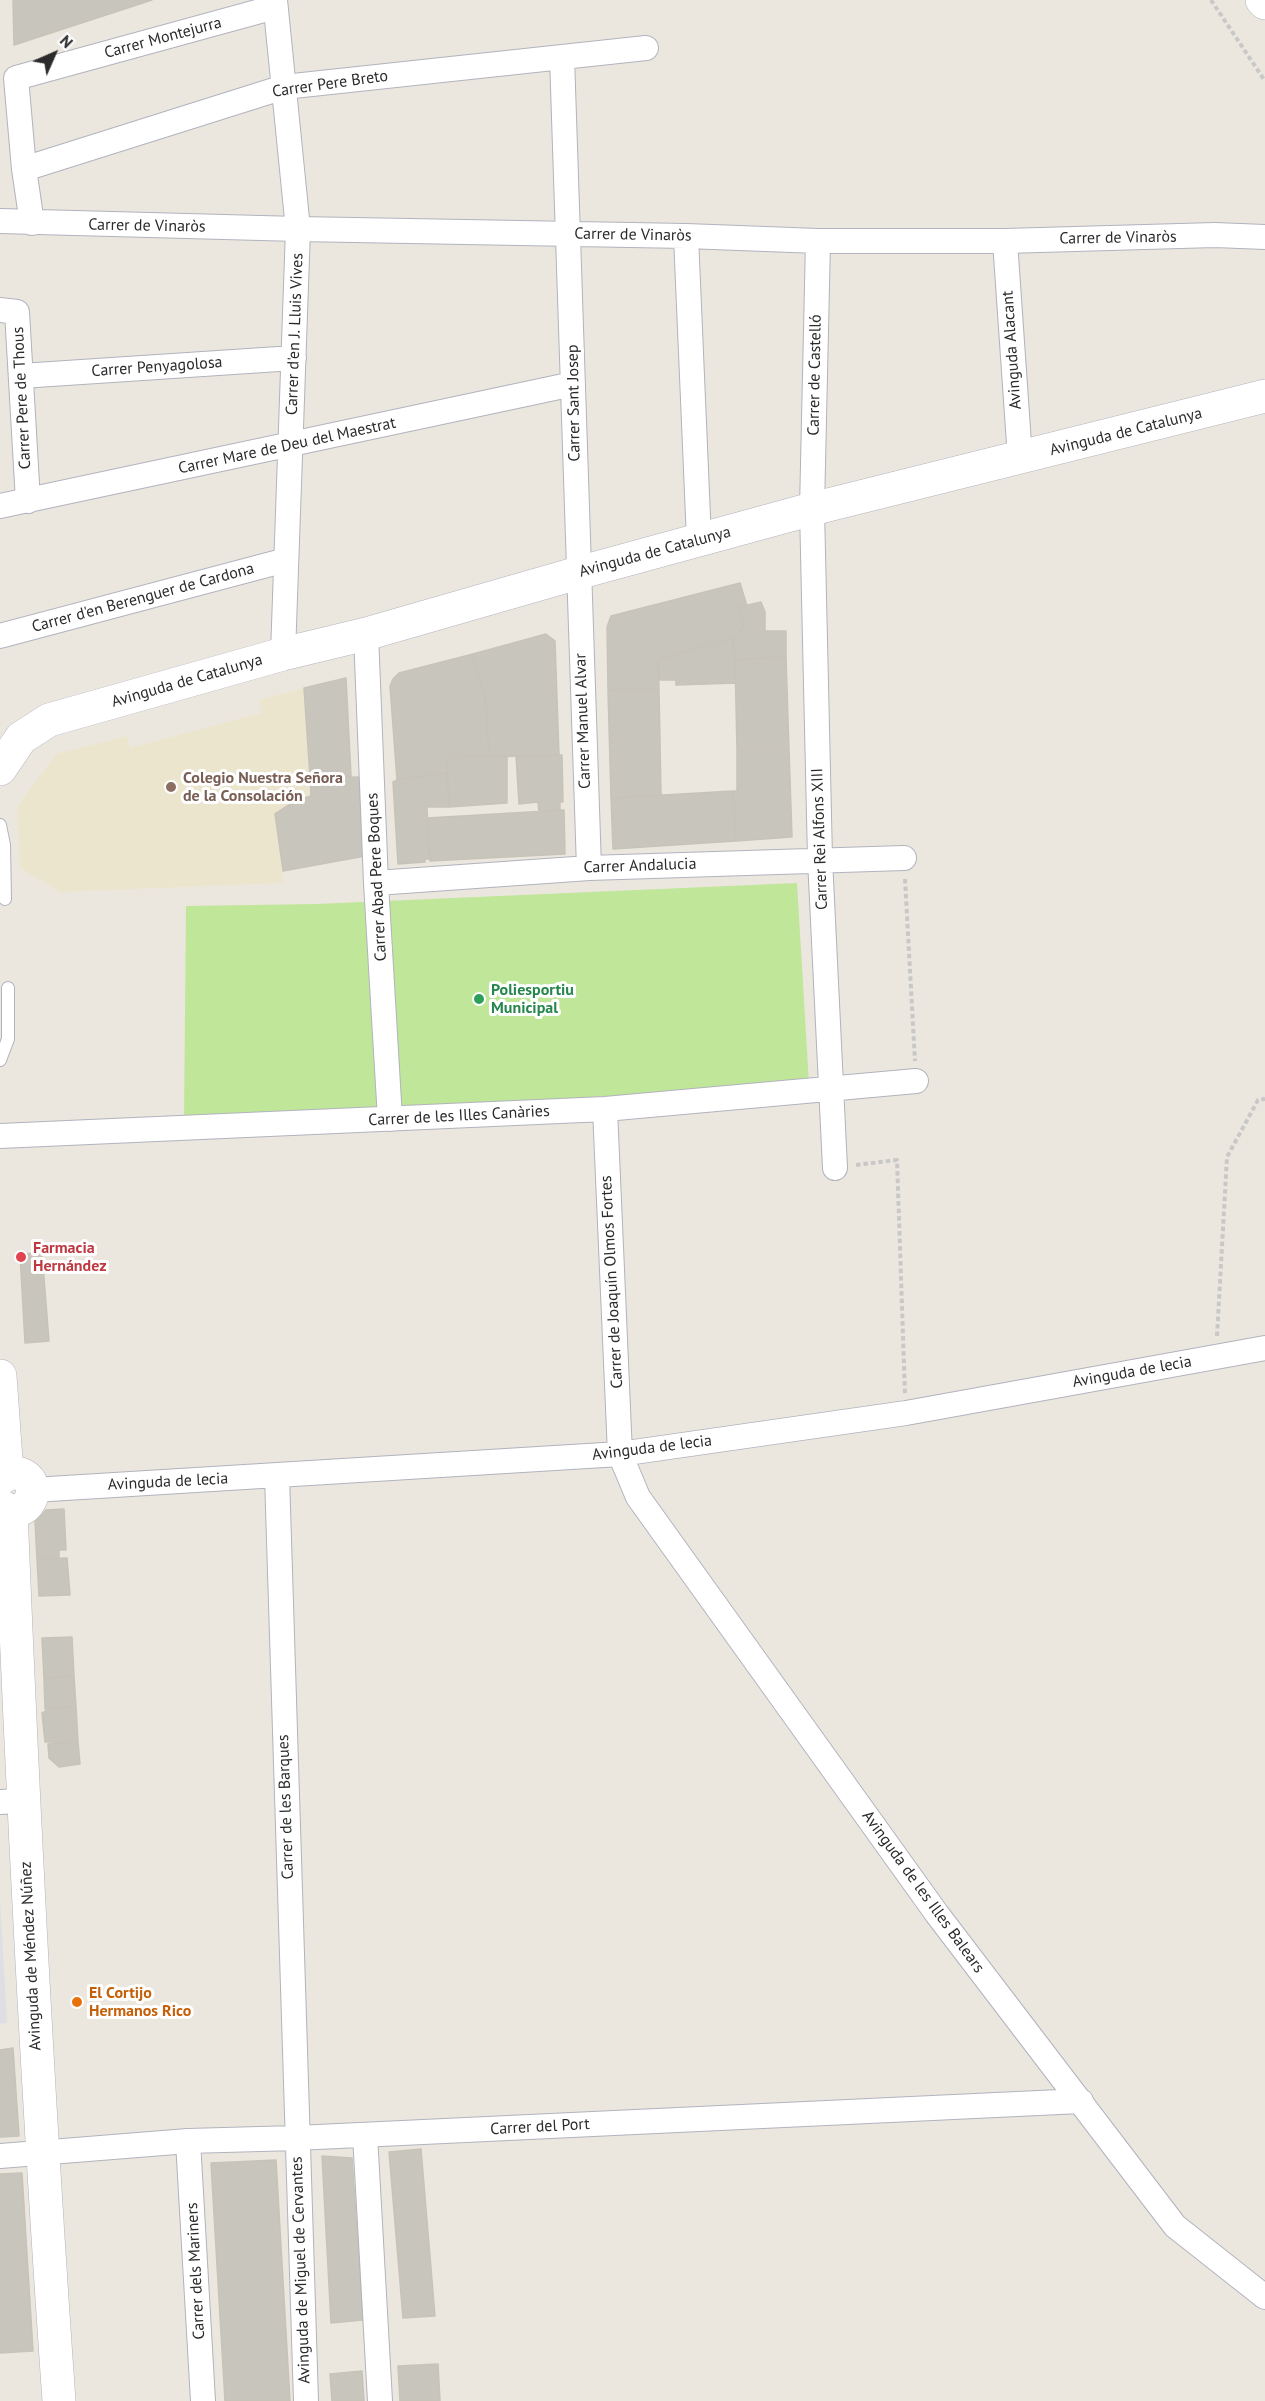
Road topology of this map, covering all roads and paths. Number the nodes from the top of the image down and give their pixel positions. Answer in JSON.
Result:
{"nodes":[{"id":1,"x":1211,"y":0,"type":"edge"},
{"id":2,"x":275,"y":3,"type":"edge"},
{"id":3,"x":646,"y":48,"type":"dead end"},
{"id":4,"x":562,"y":57,"type":"junction"},
{"id":5,"x":1265,"y":81,"type":"edge"},
{"id":6,"x":284,"y":87,"type":"junction"},
{"id":7,"x":24,"y":169,"type":"junction"},
{"id":8,"x":0,"y":221,"type":"edge"},
{"id":9,"x":32,"y":223,"type":"junction"},
{"id":10,"x":298,"y":230,"type":"junction"},
{"id":11,"x":569,"y":234,"type":"junction"},
{"id":12,"x":686,"y":236,"type":"junction"},
{"id":13,"x":1265,"y":237,"type":"edge"},
{"id":14,"x":818,"y":241,"type":"junction"},
{"id":15,"x":1005,"y":241,"type":"junction"},
{"id":16,"x":0,"y":310,"type":"edge"},
{"id":17,"x":294,"y":358,"type":"junction"},
{"id":18,"x":21,"y":376,"type":"junction"},
{"id":19,"x":573,"y":384,"type":"junction"},
{"id":20,"x":1265,"y":396,"type":"edge"},
{"id":21,"x":291,"y":445,"type":"junction"},
{"id":22,"x":1020,"y":459,"type":"junction"},
{"id":23,"x":28,"y":501,"type":"junction"},
{"id":24,"x":0,"y":506,"type":"edge"},
{"id":25,"x":812,"y":509,"type":"junction"},
{"id":26,"x":699,"y":540,"type":"junction"},
{"id":27,"x":286,"y":560,"type":"junction"},
{"id":28,"x":578,"y":573,"type":"junction"},
{"id":29,"x":366,"y":634,"type":"junction"},
{"id":30,"x":0,"y":636,"type":"edge"},
{"id":31,"x":283,"y":654,"type":"junction"},
{"id":32,"x":49,"y":720,"type":"junction"},
{"id":33,"x":0,"y":728,"type":"edge"},
{"id":34,"x":0,"y":762,"type":"edge"},
{"id":35,"x":0,"y":768,"type":"edge"},
{"id":36,"x":0,"y":825,"type":"edge"},
{"id":37,"x":904,"y":858,"type":"joint"},
{"id":38,"x":820,"y":859,"type":"junction"},
{"id":39,"x":589,"y":868,"type":"junction"},
{"id":40,"x":376,"y":883,"type":"junction"},
{"id":41,"x":6,"y":899,"type":"dead end"},
{"id":42,"x":8,"y":988,"type":"dead end"},
{"id":43,"x":0,"y":1060,"type":"edge"},
{"id":44,"x":916,"y":1081,"type":"joint"},
{"id":45,"x":831,"y":1088,"type":"junction"},
{"id":46,"x":1265,"y":1100,"type":"edge"},
{"id":47,"x":604,"y":1110,"type":"junction"},
{"id":48,"x":390,"y":1119,"type":"junction"},
{"id":49,"x":0,"y":1137,"type":"edge"},
{"id":50,"x":835,"y":1168,"type":"joint"},
{"id":51,"x":1265,"y":1348,"type":"edge"},
{"id":52,"x":1216,"y":1357,"type":"junction"},
{"id":53,"x":0,"y":1376,"type":"edge"},
{"id":54,"x":906,"y":1413,"type":"junction"},
{"id":55,"x":620,"y":1454,"type":"junction"},
{"id":56,"x":277,"y":1476,"type":"junction"},
{"id":57,"x":10,"y":1492,"type":"edge"},
{"id":58,"x":11,"y":1802,"type":"edge"},
{"id":59,"x":1081,"y":2102,"type":"junction"},
{"id":60,"x":365,"y":2135,"type":"junction"},
{"id":61,"x":296,"y":2138,"type":"junction"},
{"id":62,"x":189,"y":2141,"type":"junction"},
{"id":63,"x":42,"y":2153,"type":"junction"},
{"id":64,"x":0,"y":2156,"type":"edge"},
{"id":65,"x":1265,"y":2297,"type":"edge"},
{"id":66,"x":59,"y":2401,"type":"edge"},
{"id":67,"x":203,"y":2401,"type":"edge"},
{"id":68,"x":306,"y":2401,"type":"edge"},
{"id":69,"x":380,"y":2401,"type":"edge"}],
"edges":[{"from":1,"to":5,"type":"path"},
{"from":2,"to":6,"type":"street","name":"Carrer d'en J. Lluis Vives"},
{"from":2,"to":7,"type":"street","name":"Carrer Montejurra"},
{"from":3,"to":4,"type":"street","name":"Carrer Pere Breto"},
{"from":4,"to":6,"type":"street","name":"Carrer Pere Breto"},
{"from":4,"to":11,"type":"street","name":"Carrer Sant Josep"},
{"from":6,"to":7,"type":"street","name":"Carrer Pere Breto"},
{"from":6,"to":10,"type":"street","name":"Carrer d'en J. Lluis Vives"},
{"from":7,"to":9,"type":"street"},
{"from":8,"to":9,"type":"street","name":"Carrer de Vinaròs"},
{"from":9,"to":10,"type":"street","name":"Carrer de Vinaròs"},
{"from":10,"to":11,"type":"street","name":"Carrer de Vinaròs"},
{"from":10,"to":17,"type":"street","name":"Carrer d'en J. Lluis Vives"},
{"from":11,"to":12,"type":"street","name":"Carrer de Vinaròs"},
{"from":11,"to":19,"type":"street","name":"Carrer Sant Josep"},
{"from":12,"to":14,"type":"street","name":"Carrer de Vinaròs"},
{"from":12,"to":26,"type":"street"},
{"from":13,"to":15,"type":"street","name":"Carrer de Vinaròs"},
{"from":14,"to":15,"type":"street","name":"Carrer de Vinaròs"},
{"from":14,"to":25,"type":"street","name":"Carrer de Castelló"},
{"from":15,"to":22,"type":"street","name":"Avinguda Alacant"},
{"from":16,"to":18,"type":"street","name":"Carrer Pere de Thous"},
{"from":17,"to":18,"type":"street","name":"Carrer Penyagolosa"},
{"from":17,"to":21,"type":"street","name":"Carrer d'en J. Lluis Vives"},
{"from":18,"to":23,"type":"street","name":"Carrer Pere de Thous"},
{"from":19,"to":21,"type":"street","name":"Carrer Mare de Deu del Maestrat"},
{"from":19,"to":28,"type":"street","name":"Carrer Sant Josep"},
{"from":20,"to":22,"type":"street","name":"Avinguda de Catalunya"},
{"from":21,"to":23,"type":"street","name":"Carrer Mare de Deu del Maestrat"},
{"from":21,"to":27,"type":"street","name":"Carrer d'en J. Lluis Vives"},
{"from":22,"to":25,"type":"street","name":"Avinguda de Catalunya"},
{"from":23,"to":24,"type":"street","name":"Carrer Mare de Deu del Maestrat"},
{"from":25,"to":26,"type":"street","name":"Avinguda de Catalunya"},
{"from":25,"to":38,"type":"street","name":"Carrer Rei Alfons XIII"},
{"from":26,"to":28,"type":"street","name":"Avinguda de Catalunya"},
{"from":27,"to":30,"type":"street","name":"Carrer d'en Berenguer de Cardona"},
{"from":27,"to":31,"type":"street","name":"Carrer d'en J. Lluis Vives"},
{"from":28,"to":29,"type":"street","name":"Avinguda de Catalunya"},
{"from":28,"to":39,"type":"street","name":"Carrer Manuel Alvar"},
{"from":29,"to":31,"type":"street","name":"Avinguda de Catalunya"},
{"from":29,"to":40,"type":"street","name":"Carrer Abad Pere Boques"},
{"from":31,"to":32,"type":"street","name":"Avinguda de Catalunya"},
{"from":32,"to":33,"type":"street","name":"Avinguda de Catalunya"},
{"from":32,"to":35,"type":"street","name":"Avinguda de Catalunya"},
{"from":34,"to":35,"type":"street"},
{"from":36,"to":41,"type":"lane"},
{"from":37,"to":38,"type":"street","name":"Carrer Andalucia"},
{"from":37,"to":44,"type":"path"},
{"from":38,"to":39,"type":"street","name":"Carrer Andalucia"},
{"from":38,"to":45,"type":"street","name":"Carrer Rei Alfons XIII"},
{"from":39,"to":40,"type":"street","name":"Carrer Andalucia"},
{"from":40,"to":48,"type":"street","name":"Carrer Abad Pere Boques"},
{"from":42,"to":43,"type":"lane"},
{"from":44,"to":45,"type":"street","name":"Carrer de les Illes Canàries"},
{"from":45,"to":47,"type":"street","name":"Carrer de les Illes Canàries"},
{"from":45,"to":50,"type":"street","name":"Carrer Rei Alfons XIII"},
{"from":46,"to":52,"type":"path"},
{"from":47,"to":48,"type":"street","name":"Carrer de les Illes Canàries"},
{"from":47,"to":55,"type":"street","name":"Carrer de Joaquín Olmos Fortes"},
{"from":48,"to":49,"type":"street","name":"Carrer de les Illes Canàries"},
{"from":50,"to":54,"type":"path"},
{"from":51,"to":52,"type":"street","name":"Avinguda de lecia"},
{"from":52,"to":54,"type":"street","name":"Avinguda de lecia"},
{"from":53,"to":57,"type":"street","name":"Avinguda de Méndez Núñez"},
{"from":54,"to":55,"type":"street","name":"Avinguda de lecia"},
{"from":55,"to":56,"type":"street","name":"Avinguda de lecia"},
{"from":55,"to":59,"type":"street","name":"Avinguda de les Illes Balears"},
{"from":56,"to":57,"type":"street","name":"Avinguda de lecia"},
{"from":56,"to":61,"type":"street","name":"Carrer de les Barques"},
{"from":57,"to":58,"type":"street","name":"Avinguda de Méndez Núñez"},
{"from":58,"to":63,"type":"street","name":"Avinguda de Méndez Núñez"},
{"from":59,"to":60,"type":"street","name":"Carrer del Port"},
{"from":59,"to":65,"type":"street","name":"Avinguda de les Illes Balears"},
{"from":60,"to":61,"type":"street","name":"Carrer del Port"},
{"from":60,"to":69,"type":"street"},
{"from":61,"to":62,"type":"street","name":"Carrer del Port"},
{"from":61,"to":68,"type":"street","name":"Avinguda de Miguel de Cervantes"},
{"from":62,"to":63,"type":"street","name":"Carrer del Port"},
{"from":62,"to":67,"type":"street","name":"Carrer dels Mariners"},
{"from":63,"to":64,"type":"street","name":"Carrer del Port"},
{"from":63,"to":66,"type":"street","name":"Avinguda de Méndez Núñez"}]}
